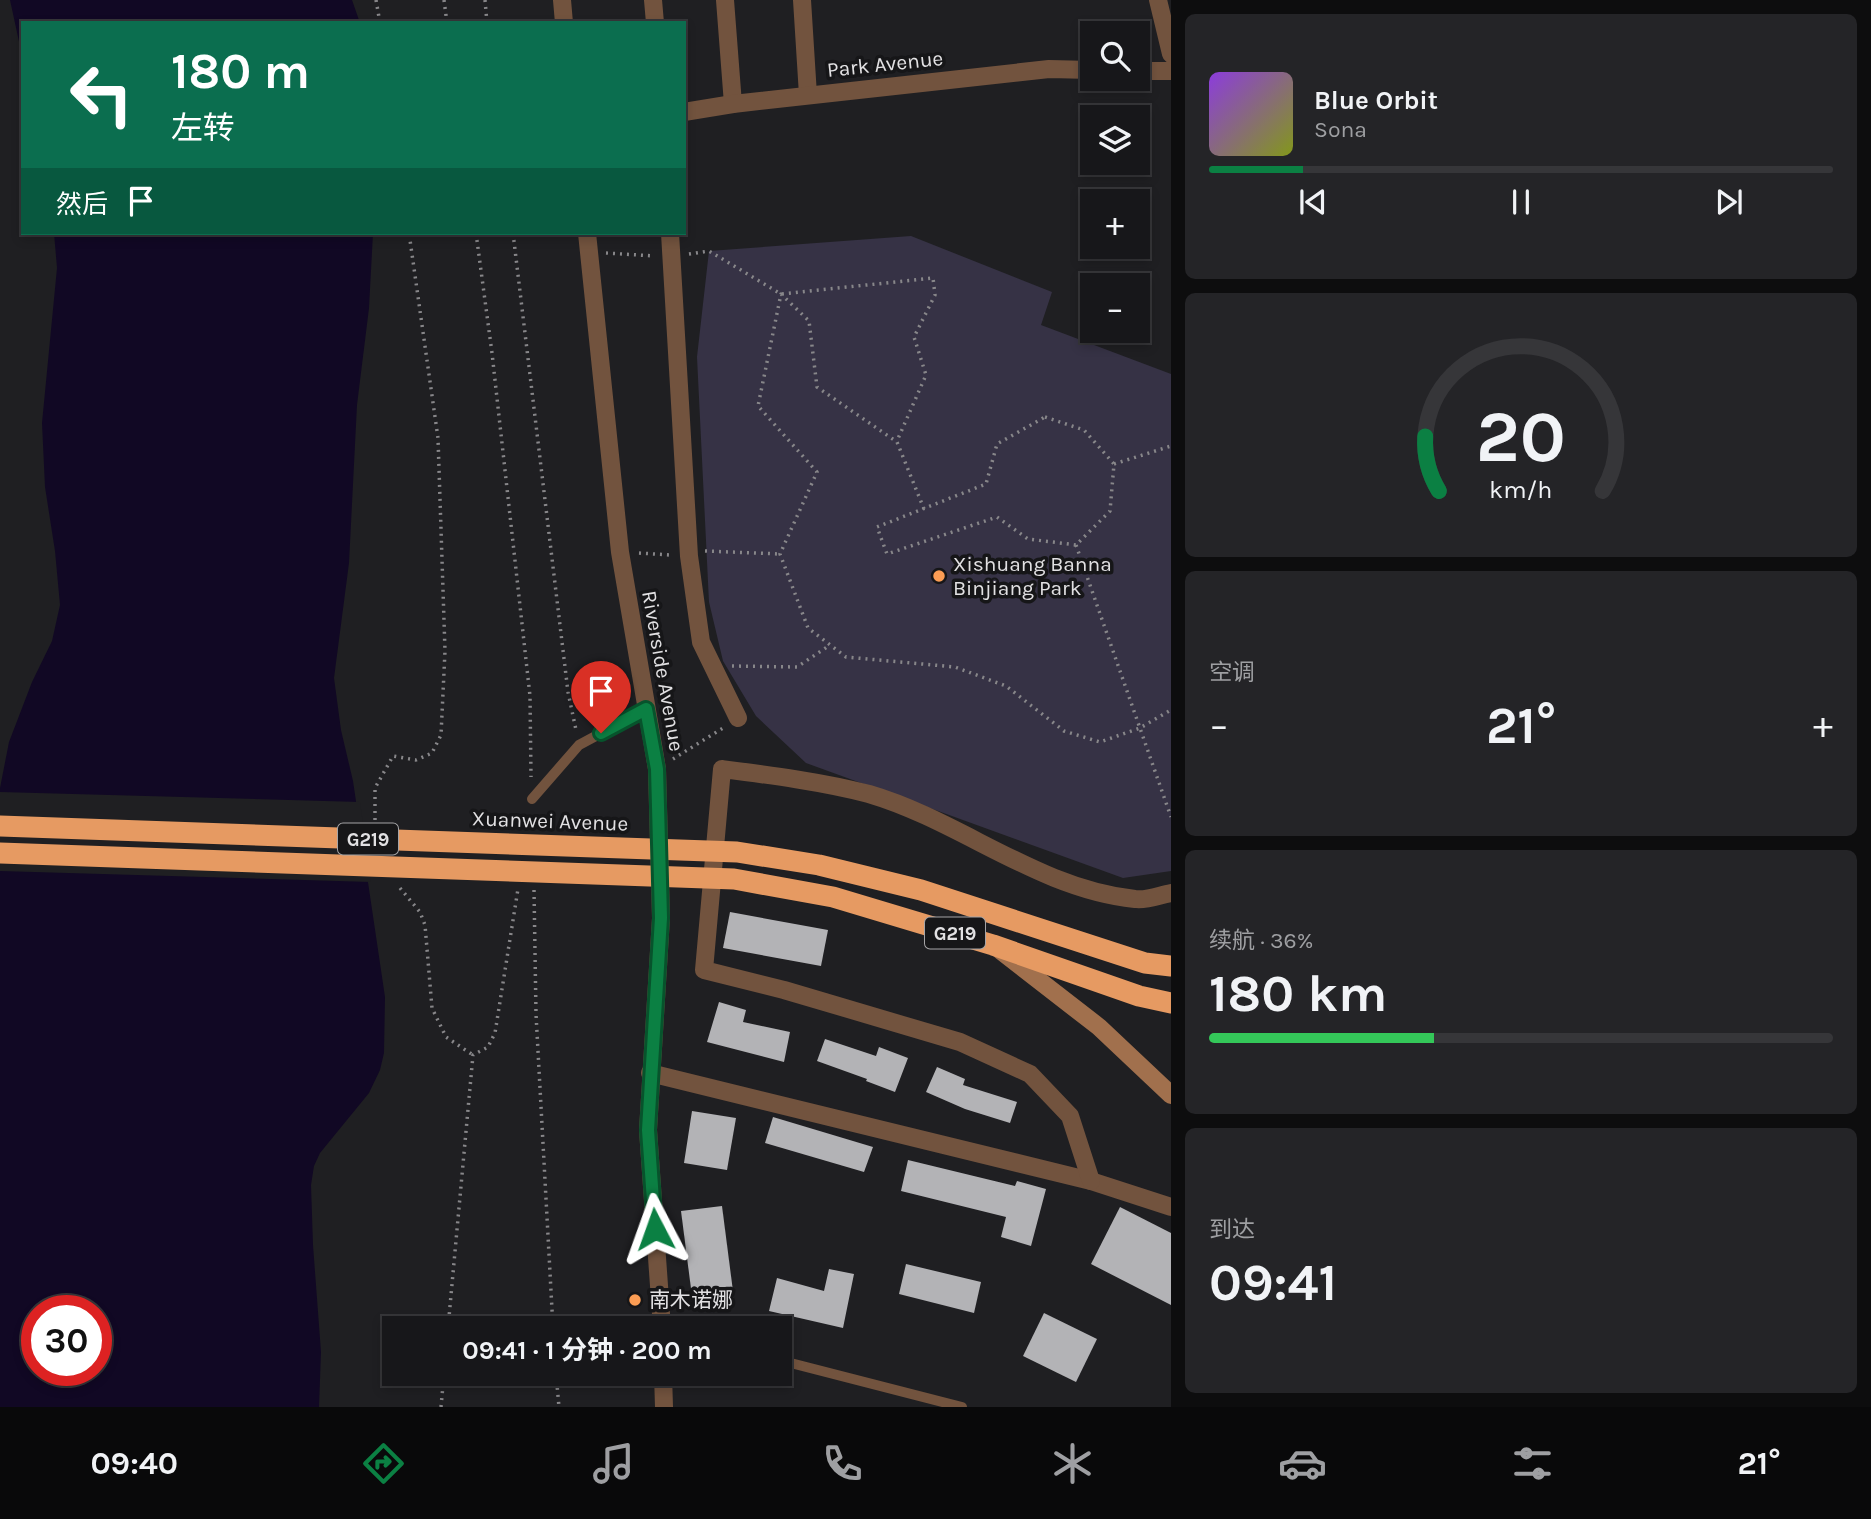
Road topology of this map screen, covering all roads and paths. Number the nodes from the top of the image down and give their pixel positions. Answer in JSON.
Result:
{"nodes":[{"id":1,"x":376,"y":0,"type":"edge"},
{"id":2,"x":444,"y":0,"type":"edge"},
{"id":3,"x":485,"y":0,"type":"edge"},
{"id":4,"x":562,"y":0,"type":"edge"},
{"id":5,"x":653,"y":0,"type":"edge"},
{"id":6,"x":725,"y":0,"type":"edge"},
{"id":7,"x":802,"y":0,"type":"edge"},
{"id":8,"x":1158,"y":0,"type":"edge"},
{"id":9,"x":380,"y":21,"type":"edge"},
{"id":10,"x":447,"y":21,"type":"edge"},
{"id":11,"x":487,"y":21,"type":"edge"},
{"id":12,"x":565,"y":21,"type":"edge"},
{"id":13,"x":655,"y":21,"type":"edge"},
{"id":14,"x":1171,"y":54,"type":"edge"},
{"id":15,"x":1080,"y":70,"type":"edge"},
{"id":16,"x":1150,"y":71,"type":"edge"},
{"id":17,"x":1171,"y":71,"type":"edge"},
{"id":18,"x":808,"y":95,"type":"junction"},
{"id":19,"x":733,"y":104,"type":"junction"},
{"id":20,"x":686,"y":112,"type":"edge"},
{"id":21,"x":409,"y":235,"type":"edge"},
{"id":22,"x":475,"y":235,"type":"edge"},
{"id":23,"x":513,"y":235,"type":"edge"},
{"id":24,"x":587,"y":235,"type":"edge"},
{"id":25,"x":670,"y":235,"type":"edge"},
{"id":26,"x":589,"y":252,"type":"junction"},
{"id":27,"x":672,"y":257,"type":"junction"},
{"id":28,"x":781,"y":294,"type":"junction"},
{"id":29,"x":897,"y":442,"type":"junction"},
{"id":30,"x":1171,"y":446,"type":"edge"},
{"id":31,"x":1114,"y":464,"type":"junction"},
{"id":32,"x":924,"y":509,"type":"junction"},
{"id":33,"x":1076,"y":545,"type":"junction"},
{"id":34,"x":620,"y":552,"type":"junction"},
{"id":35,"x":780,"y":554,"type":"junction"},
{"id":36,"x":689,"y":556,"type":"junction"},
{"id":37,"x":830,"y":644,"type":"junction"},
{"id":38,"x":713,"y":665,"type":"junction"},
{"id":39,"x":646,"y":709,"type":"junction"},
{"id":40,"x":1171,"y":710,"type":"edge"},
{"id":41,"x":738,"y":718,"type":"joint"},
{"id":42,"x":1140,"y":728,"type":"junction"},
{"id":43,"x":579,"y":745,"type":"junction"},
{"id":44,"x":657,"y":769,"type":"junction"},
{"id":45,"x":532,"y":799,"type":"joint"},
{"id":46,"x":1171,"y":817,"type":"edge"},
{"id":47,"x":375,"y":825,"type":"dead end"},
{"id":48,"x":0,"y":826,"type":"edge"},
{"id":49,"x":0,"y":853,"type":"edge"},
{"id":50,"x":533,"y":879,"type":"dead end"},
{"id":51,"x":395,"y":881,"type":"dead end"},
{"id":52,"x":519,"y":881,"type":"dead end"},
{"id":53,"x":1171,"y":893,"type":"edge"},
{"id":54,"x":993,"y":945,"type":"junction"},
{"id":55,"x":1169,"y":966,"type":"edge"},
{"id":56,"x":1171,"y":1003,"type":"edge"},
{"id":57,"x":473,"y":1055,"type":"junction"},
{"id":58,"x":650,"y":1073,"type":"junction"},
{"id":59,"x":1171,"y":1095,"type":"edge"},
{"id":60,"x":1091,"y":1181,"type":"junction"},
{"id":61,"x":1171,"y":1207,"type":"edge"},
{"id":62,"x":449,"y":1316,"type":"edge"},
{"id":63,"x":552,"y":1316,"type":"edge"},
{"id":64,"x":661,"y":1316,"type":"edge"},
{"id":65,"x":792,"y":1363,"type":"edge"},
{"id":66,"x":443,"y":1386,"type":"edge"},
{"id":67,"x":557,"y":1386,"type":"edge"},
{"id":68,"x":663,"y":1386,"type":"edge"},
{"id":69,"x":441,"y":1407,"type":"edge"},
{"id":70,"x":559,"y":1407,"type":"edge"},
{"id":71,"x":664,"y":1407,"type":"edge"},
{"id":72,"x":962,"y":1407,"type":"edge"}],
"edges":[{"from":1,"to":9,"type":"path"},
{"from":2,"to":10,"type":"path"},
{"from":3,"to":11,"type":"path"},
{"from":4,"to":12,"type":"street"},
{"from":5,"to":13,"type":"street"},
{"from":6,"to":19,"type":"street"},
{"from":7,"to":18,"type":"street"},
{"from":8,"to":14,"type":"street"},
{"from":15,"to":18,"type":"street","name":"Park Avenue"},
{"from":16,"to":17,"type":"street"},
{"from":18,"to":19,"type":"street","name":"Park Avenue"},
{"from":19,"to":20,"type":"street","name":"Park Avenue"},
{"from":21,"to":47,"type":"path"},
{"from":22,"to":45,"type":"path"},
{"from":23,"to":43,"type":"path"},
{"from":24,"to":26,"type":"street","name":"Riverside Avenue"},
{"from":25,"to":27,"type":"street"},
{"from":26,"to":27,"type":"path"},
{"from":26,"to":34,"type":"street","name":"Riverside Avenue"},
{"from":27,"to":28,"type":"path"},
{"from":27,"to":36,"type":"street"},
{"from":28,"to":29,"type":"path"},
{"from":28,"to":29,"type":"path"},
{"from":28,"to":35,"type":"path"},
{"from":29,"to":32,"type":"path"},
{"from":30,"to":31,"type":"path"},
{"from":31,"to":32,"type":"path"},
{"from":31,"to":33,"type":"path"},
{"from":32,"to":33,"type":"path"},
{"from":33,"to":42,"type":"path"},
{"from":34,"to":36,"type":"path"},
{"from":34,"to":39,"type":"street","name":"Riverside Avenue"},
{"from":35,"to":36,"type":"path"},
{"from":35,"to":37,"type":"path"},
{"from":36,"to":38,"type":"street"},
{"from":37,"to":38,"type":"path"},
{"from":37,"to":42,"type":"path"},
{"from":38,"to":41,"type":"street"},
{"from":39,"to":43,"type":"lane"},
{"from":39,"to":44,"type":"street","name":"Riverside Avenue"},
{"from":40,"to":42,"type":"path"},
{"from":41,"to":44,"type":"path"},
{"from":42,"to":46,"type":"path"},
{"from":43,"to":45,"type":"lane"},
{"from":44,"to":58,"type":"street","name":"Riverside Avenue"},
{"from":48,"to":55,"type":"highway","name":"Xuanwei Avenue","number":"G219"},
{"from":49,"to":54,"type":"highway","number":"G219"},
{"from":50,"to":63,"type":"path"},
{"from":51,"to":57,"type":"path"},
{"from":52,"to":57,"type":"path"},
{"from":53,"to":60,"type":"street"},
{"from":54,"to":56,"type":"highway","number":"G219"},
{"from":54,"to":59,"type":"main road"},
{"from":57,"to":62,"type":"path"},
{"from":58,"to":60,"type":"street"},
{"from":58,"to":64,"type":"street","name":"Riverside Avenue"},
{"from":60,"to":61,"type":"street"},
{"from":65,"to":72,"type":"lane"},
{"from":66,"to":69,"type":"path"},
{"from":67,"to":70,"type":"path"},
{"from":68,"to":71,"type":"street"}]}
